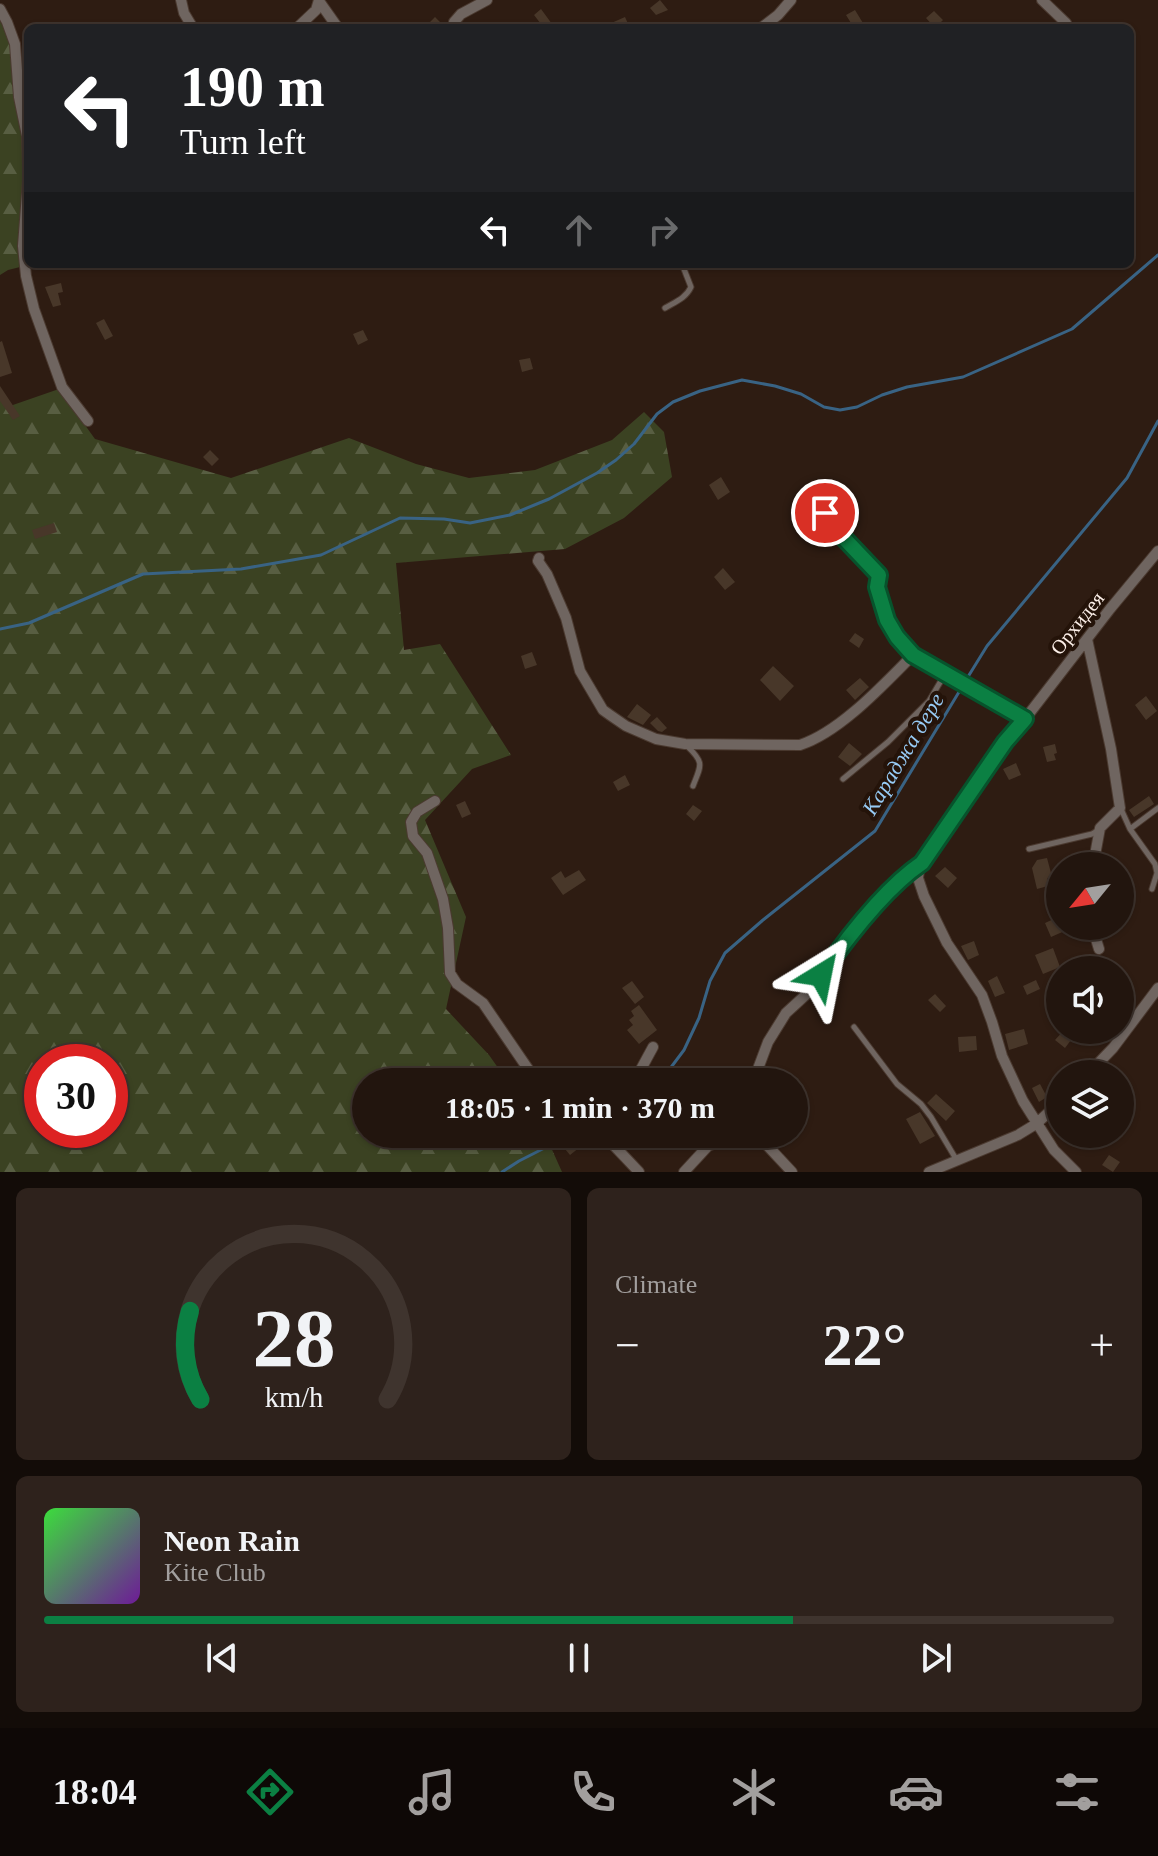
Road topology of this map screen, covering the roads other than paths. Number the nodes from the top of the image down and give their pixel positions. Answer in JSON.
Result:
{"nodes":[{"id":1,"x":181,"y":0,"type":"edge"},
{"id":2,"x":487,"y":0,"type":"edge"},
{"id":3,"x":791,"y":0,"type":"edge"},
{"id":4,"x":1042,"y":0,"type":"edge"},
{"id":5,"x":319,"y":1,"type":"edge"},
{"id":6,"x":0,"y":9,"type":"edge"},
{"id":7,"x":191,"y":24,"type":"edge"},
{"id":8,"x":301,"y":24,"type":"edge"},
{"id":9,"x":335,"y":24,"type":"edge"},
{"id":10,"x":454,"y":24,"type":"edge"},
{"id":11,"x":766,"y":24,"type":"edge"},
{"id":12,"x":1066,"y":24,"type":"edge"},
{"id":13,"x":24,"y":121,"type":"edge"},
{"id":14,"x":24,"y":233,"type":"edge"},
{"id":15,"x":24,"y":256,"type":"edge"},
{"id":16,"x":25,"y":268,"type":"edge"},
{"id":17,"x":684,"y":268,"type":"edge"},
{"id":18,"x":665,"y":308,"type":"dead end"},
{"id":19,"x":88,"y":421,"type":"dead end"},
{"id":20,"x":825,"y":513,"type":"dead end"},
{"id":21,"x":1158,"y":551,"type":"edge"},
{"id":22,"x":539,"y":558,"type":"dead end"},
{"id":23,"x":1087,"y":639,"type":"junction"},
{"id":24,"x":913,"y":655,"type":"junction"},
{"id":25,"x":946,"y":674,"type":"junction"},
{"id":26,"x":1025,"y":719,"type":"junction"},
{"id":27,"x":685,"y":744,"type":"junction"},
{"id":28,"x":843,"y":779,"type":"dead end"},
{"id":29,"x":693,"y":786,"type":"dead end"},
{"id":30,"x":435,"y":801,"type":"dead end"},
{"id":31,"x":1120,"y":808,"type":"junction"},
{"id":32,"x":1158,"y":808,"type":"edge"},
{"id":33,"x":1100,"y":828,"type":"junction"},
{"id":34,"x":1130,"y":829,"type":"junction"},
{"id":35,"x":1029,"y":849,"type":"dead end"},
{"id":36,"x":1096,"y":852,"type":"edge"},
{"id":37,"x":922,"y":863,"type":"junction"},
{"id":38,"x":1152,"y":889,"type":"dead end"},
{"id":39,"x":1096,"y":940,"type":"edge"},
{"id":40,"x":1099,"y":949,"type":"dead end"},
{"id":41,"x":1158,"y":988,"type":"edge"},
{"id":42,"x":854,"y":1027,"type":"dead end"},
{"id":43,"x":653,"y":1047,"type":"dead end"},
{"id":44,"x":1101,"y":1060,"type":"edge"},
{"id":45,"x":527,"y":1068,"type":"edge"},
{"id":46,"x":642,"y":1068,"type":"edge"},
{"id":47,"x":758,"y":1068,"type":"edge"},
{"id":48,"x":1046,"y":1115,"type":"edge"},
{"id":49,"x":1036,"y":1124,"type":"junction"},
{"id":50,"x":616,"y":1148,"type":"edge"},
{"id":51,"x":706,"y":1148,"type":"edge"},
{"id":52,"x":770,"y":1148,"type":"edge"},
{"id":53,"x":952,"y":1165,"type":"edge"},
{"id":54,"x":639,"y":1172,"type":"edge"},
{"id":55,"x":684,"y":1172,"type":"edge"},
{"id":56,"x":792,"y":1172,"type":"edge"},
{"id":57,"x":929,"y":1172,"type":"edge"},
{"id":58,"x":1076,"y":1172,"type":"edge"}],
"edges":[{"from":1,"to":7,"type":"street"},
{"from":2,"to":10,"type":"street"},
{"from":3,"to":11,"type":"street"},
{"from":4,"to":12,"type":"street"},
{"from":5,"to":8,"type":"street"},
{"from":5,"to":9,"type":"street"},
{"from":6,"to":13,"type":"street"},
{"from":14,"to":15,"type":"street"},
{"from":16,"to":19,"type":"street"},
{"from":17,"to":18,"type":"lane"},
{"from":20,"to":24,"type":"street"},
{"from":21,"to":23,"type":"street","name":"Орхидея"},
{"from":22,"to":27,"type":"street"},
{"from":23,"to":26,"type":"street","name":"Орхидея"},
{"from":23,"to":31,"type":"street"},
{"from":24,"to":25,"type":"street"},
{"from":24,"to":27,"type":"street"},
{"from":25,"to":26,"type":"street"},
{"from":25,"to":28,"type":"lane"},
{"from":26,"to":37,"type":"street","name":"Орхидея"},
{"from":27,"to":29,"type":"lane"},
{"from":30,"to":45,"type":"street"},
{"from":31,"to":33,"type":"street"},
{"from":31,"to":34,"type":"lane"},
{"from":32,"to":34,"type":"lane"},
{"from":33,"to":35,"type":"lane"},
{"from":33,"to":36,"type":"street"},
{"from":34,"to":38,"type":"lane"},
{"from":37,"to":47,"type":"street","name":"Орхидея"},
{"from":37,"to":49,"type":"street"},
{"from":39,"to":40,"type":"street"},
{"from":41,"to":44,"type":"street"},
{"from":42,"to":53,"type":"lane"},
{"from":43,"to":46,"type":"street"},
{"from":48,"to":49,"type":"street"},
{"from":49,"to":53,"type":"street"},
{"from":49,"to":58,"type":"street"},
{"from":50,"to":54,"type":"street"},
{"from":51,"to":55,"type":"street"},
{"from":52,"to":56,"type":"street"},
{"from":53,"to":57,"type":"street"}]}
